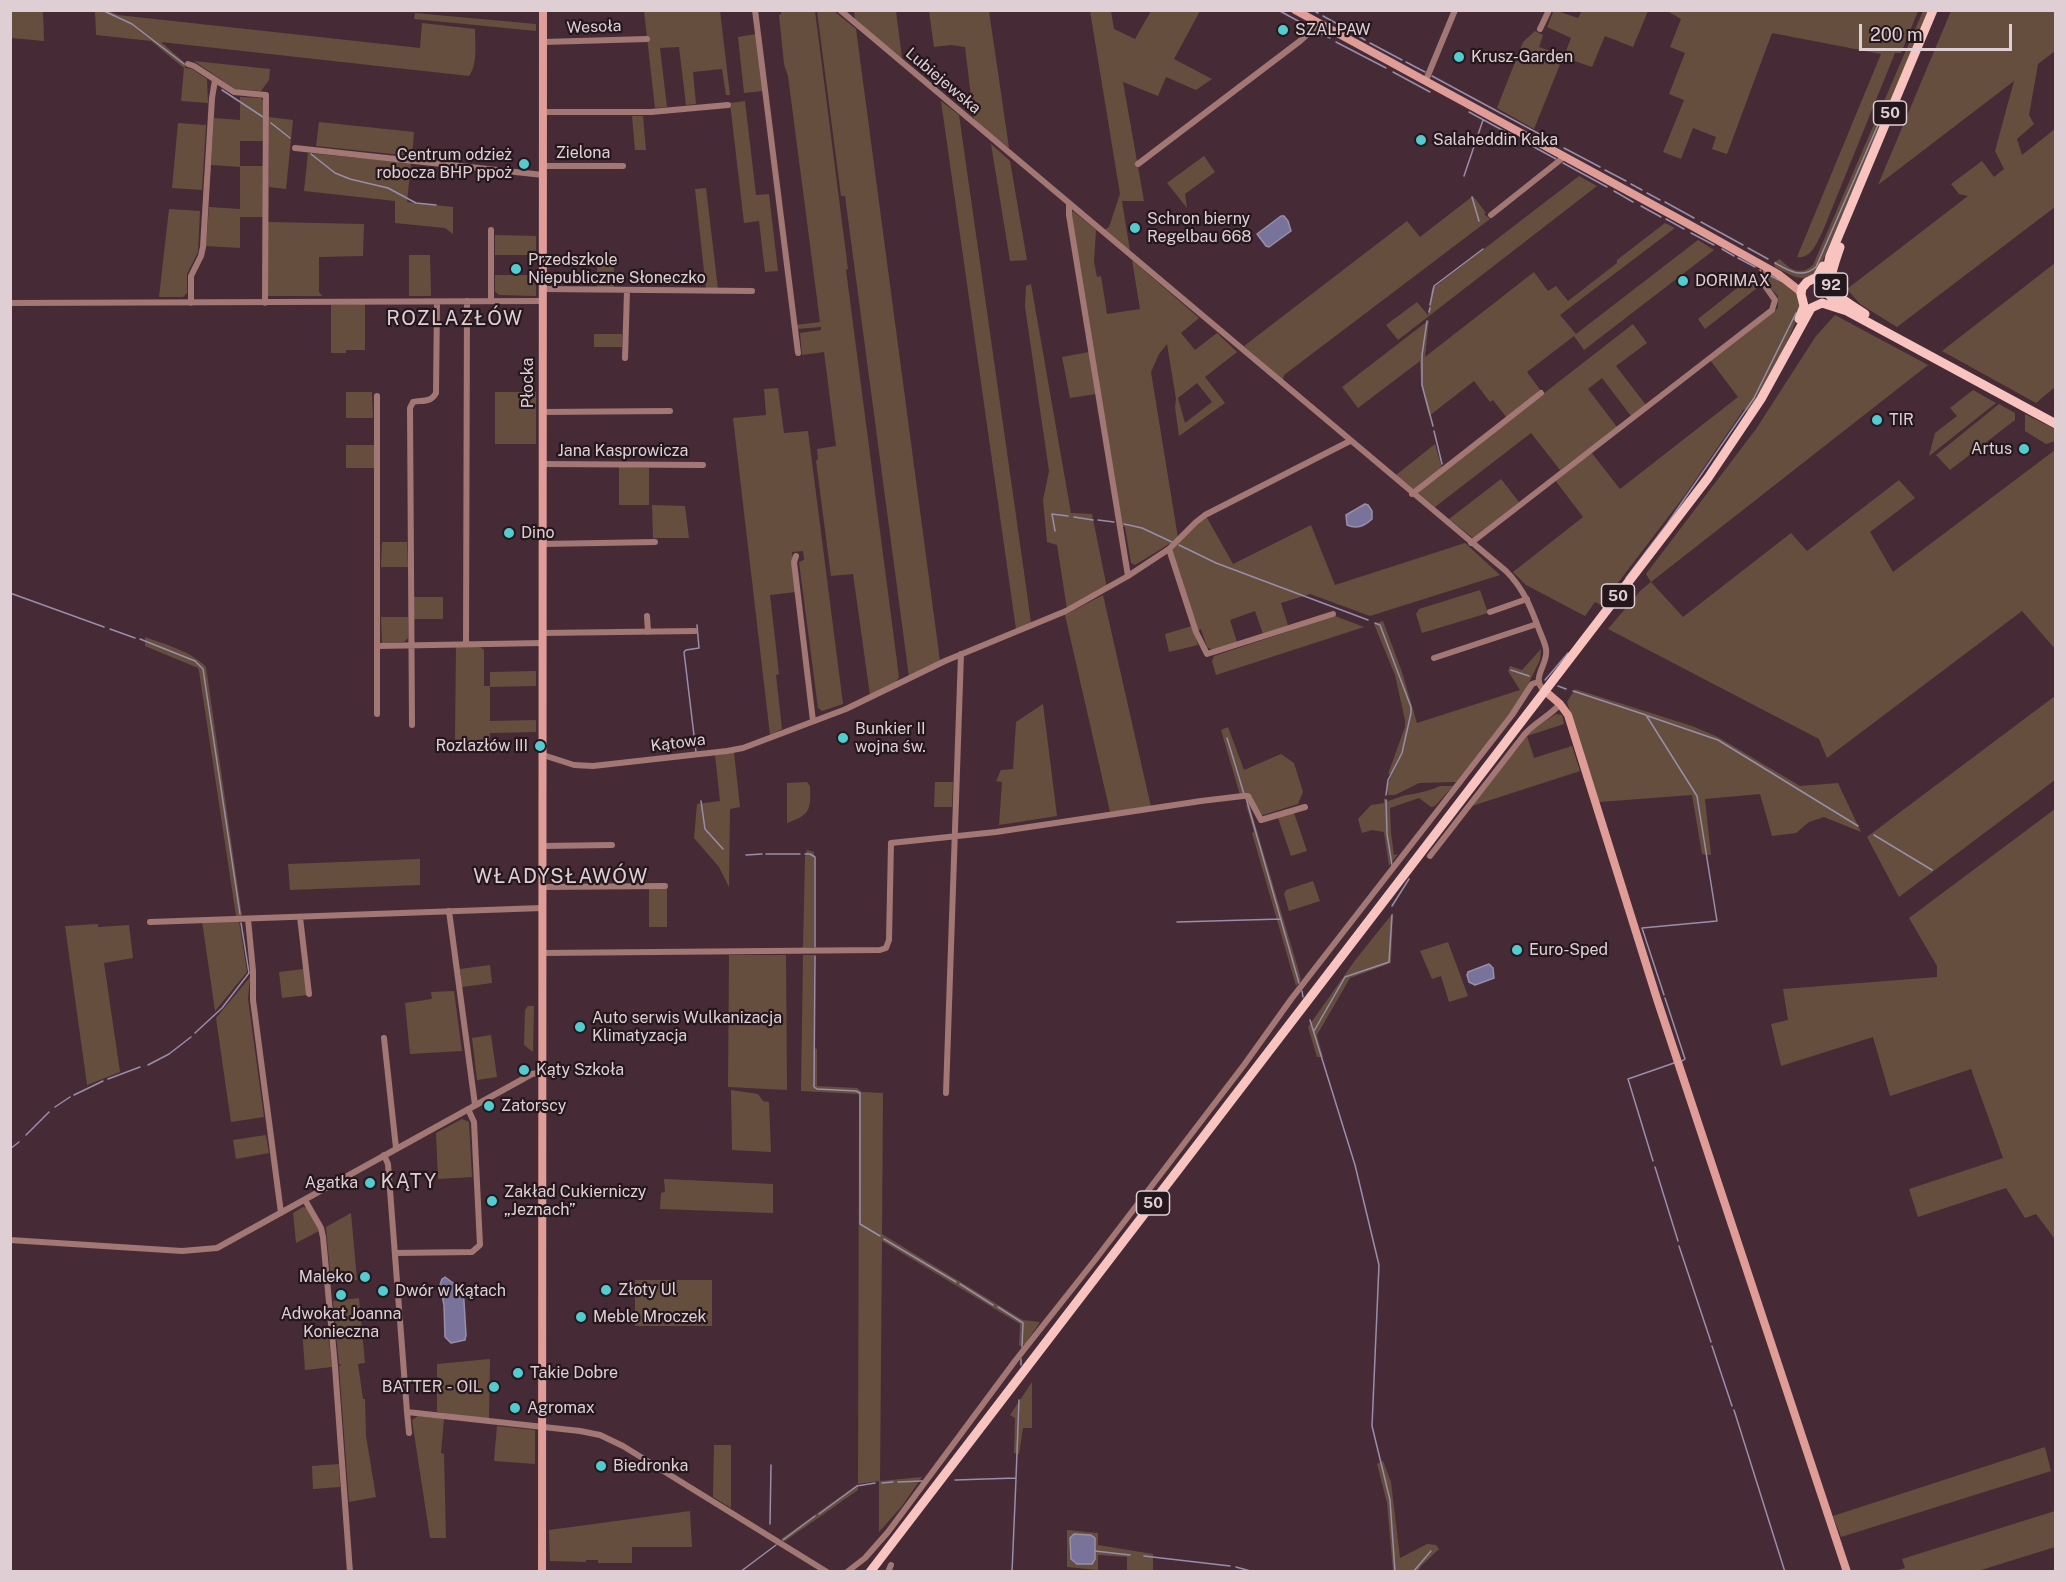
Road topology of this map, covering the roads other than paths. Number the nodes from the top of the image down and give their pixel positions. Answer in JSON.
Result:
{"nodes":[{"id":1,"x":543,"y":10,"type":"edge"},
{"id":2,"x":755,"y":10,"type":"edge"},
{"id":3,"x":840,"y":10,"type":"edge"},
{"id":4,"x":1295,"y":10,"type":"edge"},
{"id":5,"x":1455,"y":10,"type":"edge"},
{"id":6,"x":1549,"y":10,"type":"edge"},
{"id":7,"x":1933,"y":10,"type":"edge"},
{"id":8,"x":1319,"y":24,"type":"junction"},
{"id":9,"x":1540,"y":29,"type":"dead end"},
{"id":10,"x":647,"y":39,"type":"dead end"},
{"id":11,"x":543,"y":42,"type":"junction"},
{"id":12,"x":188,"y":64,"type":"dead end"},
{"id":13,"x":215,"y":80,"type":"junction"},
{"id":14,"x":1426,"y":80,"type":"junction"},
{"id":15,"x":728,"y":105,"type":"dead end"},
{"id":16,"x":543,"y":112,"type":"junction"},
{"id":17,"x":295,"y":148,"type":"dead end"},
{"id":18,"x":1564,"y":157,"type":"junction"},
{"id":19,"x":1138,"y":164,"type":"dead end"},
{"id":20,"x":622,"y":166,"type":"dead end"},
{"id":21,"x":543,"y":171,"type":"junction"},
{"id":22,"x":1070,"y":204,"type":"junction"},
{"id":23,"x":1491,"y":215,"type":"dead end"},
{"id":24,"x":1847,"y":216,"type":"junction"},
{"id":25,"x":491,"y":230,"type":"dead end"},
{"id":26,"x":1830,"y":256,"type":"junction"},
{"id":27,"x":1767,"y":268,"type":"junction"},
{"id":28,"x":1778,"y":274,"type":"junction"},
{"id":29,"x":1810,"y":281,"type":"junction"},
{"id":30,"x":1823,"y":284,"type":"junction"},
{"id":31,"x":543,"y":289,"type":"junction"},
{"id":32,"x":627,"y":291,"type":"junction"},
{"id":33,"x":752,"y":291,"type":"dead end"},
{"id":34,"x":1802,"y":296,"type":"junction"},
{"id":35,"x":467,"y":301,"type":"junction"},
{"id":36,"x":491,"y":301,"type":"junction"},
{"id":37,"x":543,"y":301,"type":"junction"},
{"id":38,"x":1821,"y":301,"type":"junction"},
{"id":39,"x":437,"y":302,"type":"junction"},
{"id":40,"x":10,"y":303,"type":"edge"},
{"id":41,"x":191,"y":303,"type":"junction"},
{"id":42,"x":265,"y":303,"type":"junction"},
{"id":43,"x":1884,"y":331,"type":"junction"},
{"id":44,"x":1792,"y":342,"type":"junction"},
{"id":45,"x":798,"y":353,"type":"dead end"},
{"id":46,"x":625,"y":358,"type":"dead end"},
{"id":47,"x":1541,"y":393,"type":"dead end"},
{"id":48,"x":377,"y":396,"type":"dead end"},
{"id":49,"x":670,"y":411,"type":"dead end"},
{"id":50,"x":543,"y":412,"type":"junction"},
{"id":51,"x":2055,"y":424,"type":"edge"},
{"id":52,"x":1350,"y":441,"type":"junction"},
{"id":53,"x":543,"y":464,"type":"junction"},
{"id":54,"x":703,"y":465,"type":"dead end"},
{"id":55,"x":1412,"y":494,"type":"junction"},
{"id":56,"x":655,"y":542,"type":"dead end"},
{"id":57,"x":1471,"y":543,"type":"junction"},
{"id":58,"x":543,"y":544,"type":"junction"},
{"id":59,"x":1170,"y":549,"type":"junction"},
{"id":60,"x":796,"y":556,"type":"dead end"},
{"id":61,"x":1128,"y":576,"type":"junction"},
{"id":62,"x":1527,"y":599,"type":"junction"},
{"id":63,"x":1491,"y":612,"type":"dead end"},
{"id":64,"x":1333,"y":614,"type":"dead end"},
{"id":65,"x":647,"y":616,"type":"dead end"},
{"id":66,"x":1537,"y":624,"type":"junction"},
{"id":67,"x":695,"y":631,"type":"dead end"},
{"id":68,"x":648,"y":632,"type":"junction"},
{"id":69,"x":543,"y":633,"type":"junction"},
{"id":70,"x":543,"y":643,"type":"junction"},
{"id":71,"x":466,"y":644,"type":"junction"},
{"id":72,"x":410,"y":645,"type":"junction"},
{"id":73,"x":377,"y":646,"type":"junction"},
{"id":74,"x":960,"y":654,"type":"junction"},
{"id":75,"x":1434,"y":658,"type":"dead end"},
{"id":76,"x":1536,"y":682,"type":"junction"},
{"id":77,"x":1544,"y":693,"type":"junction"},
{"id":78,"x":1559,"y":705,"type":"junction"},
{"id":79,"x":377,"y":714,"type":"dead end"},
{"id":80,"x":813,"y":721,"type":"junction"},
{"id":81,"x":412,"y":725,"type":"dead end"},
{"id":82,"x":543,"y":755,"type":"junction"},
{"id":83,"x":1305,"y":807,"type":"dead end"},
{"id":84,"x":955,"y":837,"type":"junction"},
{"id":85,"x":612,"y":845,"type":"dead end"},
{"id":86,"x":542,"y":846,"type":"junction"},
{"id":87,"x":1430,"y":856,"type":"dead end"},
{"id":88,"x":665,"y":886,"type":"dead end"},
{"id":89,"x":542,"y":887,"type":"junction"},
{"id":90,"x":542,"y":908,"type":"junction"},
{"id":91,"x":449,"y":911,"type":"junction"},
{"id":92,"x":300,"y":917,"type":"junction"},
{"id":93,"x":248,"y":919,"type":"junction"},
{"id":94,"x":150,"y":922,"type":"dead end"},
{"id":95,"x":542,"y":953,"type":"junction"},
{"id":96,"x":309,"y":994,"type":"dead end"},
{"id":97,"x":384,"y":1038,"type":"dead end"},
{"id":98,"x":543,"y":1072,"type":"junction"},
{"id":99,"x":946,"y":1093,"type":"dead end"},
{"id":100,"x":475,"y":1105,"type":"junction"},
{"id":101,"x":468,"y":1109,"type":"junction"},
{"id":102,"x":396,"y":1148,"type":"junction"},
{"id":103,"x":384,"y":1155,"type":"junction"},
{"id":104,"x":305,"y":1200,"type":"junction"},
{"id":105,"x":281,"y":1213,"type":"junction"},
{"id":106,"x":10,"y":1240,"type":"edge"},
{"id":107,"x":395,"y":1253,"type":"junction"},
{"id":108,"x":407,"y":1412,"type":"junction"},
{"id":109,"x":542,"y":1428,"type":"junction"},
{"id":110,"x":409,"y":1434,"type":"dead end"},
{"id":111,"x":350,"y":1572,"type":"edge"},
{"id":112,"x":542,"y":1572,"type":"edge"},
{"id":113,"x":827,"y":1572,"type":"edge"},
{"id":114,"x":847,"y":1572,"type":"edge"},
{"id":115,"x":870,"y":1572,"type":"edge"},
{"id":116,"x":1847,"y":1572,"type":"edge"}],
"edges":[{"from":1,"to":11,"type":"street","name":"Płocka"},
{"from":2,"to":45,"type":"street"},
{"from":3,"to":22,"type":"street","name":"Lubiejewska"},
{"from":4,"to":8,"type":"street"},
{"from":5,"to":14,"type":"street"},
{"from":6,"to":9,"type":"street"},
{"from":7,"to":24,"type":"main road","number":"50"},
{"from":8,"to":14,"type":"street"},
{"from":8,"to":19,"type":"street"},
{"from":10,"to":11,"type":"street","name":"Wesoła"},
{"from":11,"to":16,"type":"street","name":"Płocka"},
{"from":12,"to":13,"type":"street"},
{"from":13,"to":41,"type":"street"},
{"from":13,"to":42,"type":"street"},
{"from":14,"to":18,"type":"street"},
{"from":15,"to":16,"type":"street"},
{"from":16,"to":21,"type":"street","name":"Płocka"},
{"from":17,"to":21,"type":"street","name":"Zielona"},
{"from":18,"to":23,"type":"street"},
{"from":18,"to":27,"type":"street"},
{"from":20,"to":21,"type":"street","name":"Zielona"},
{"from":21,"to":31,"type":"street","name":"Płocka"},
{"from":22,"to":52,"type":"street","name":"Lubiejewska"},
{"from":22,"to":61,"type":"street"},
{"from":24,"to":26,"type":"main road","number":"50"},
{"from":24,"to":43,"type":"main road","number":"92"},
{"from":25,"to":36,"type":"street"},
{"from":26,"to":29,"type":"main road","number":"50"},
{"from":26,"to":30,"type":"main road","number":"50"},
{"from":27,"to":28,"type":"street"},
{"from":27,"to":57,"type":"street"},
{"from":28,"to":29,"type":"street"},
{"from":28,"to":34,"type":"street"},
{"from":29,"to":30,"type":"main road"},
{"from":29,"to":34,"type":"main road","number":"50"},
{"from":30,"to":38,"type":"main road"},
{"from":31,"to":32,"type":"street"},
{"from":31,"to":37,"type":"street","name":"Płocka"},
{"from":32,"to":33,"type":"street"},
{"from":32,"to":46,"type":"street"},
{"from":34,"to":38,"type":"main road"},
{"from":34,"to":44,"type":"main road","number":"50"},
{"from":35,"to":36,"type":"street"},
{"from":35,"to":39,"type":"street"},
{"from":35,"to":71,"type":"street"},
{"from":36,"to":37,"type":"street"},
{"from":37,"to":50,"type":"street","name":"Płocka"},
{"from":38,"to":43,"type":"main road","number":"92"},
{"from":38,"to":44,"type":"main road","number":"50"},
{"from":39,"to":42,"type":"street"},
{"from":39,"to":72,"type":"street"},
{"from":40,"to":41,"type":"street"},
{"from":41,"to":42,"type":"street"},
{"from":43,"to":51,"type":"main road","number":"92"},
{"from":44,"to":77,"type":"main road","number":"50"},
{"from":47,"to":55,"type":"street"},
{"from":48,"to":73,"type":"street"},
{"from":49,"to":50,"type":"street"},
{"from":50,"to":53,"type":"street","name":"Płocka"},
{"from":52,"to":55,"type":"street","name":"Lubiejewska"},
{"from":52,"to":59,"type":"street","name":"Kątowa"},
{"from":53,"to":54,"type":"street","name":"Jana Kasprowicza"},
{"from":53,"to":58,"type":"street","name":"Płocka"},
{"from":55,"to":57,"type":"street","name":"Lubiejewska"},
{"from":56,"to":58,"type":"street"},
{"from":57,"to":62,"type":"street","name":"Lubiejewska"},
{"from":58,"to":69,"type":"street","name":"Płocka"},
{"from":59,"to":61,"type":"street","name":"Kątowa"},
{"from":59,"to":64,"type":"street"},
{"from":60,"to":80,"type":"street"},
{"from":61,"to":74,"type":"street","name":"Kątowa"},
{"from":62,"to":63,"type":"street"},
{"from":62,"to":66,"type":"street","name":"Lubiejewska"},
{"from":65,"to":68,"type":"street"},
{"from":66,"to":75,"type":"street"},
{"from":66,"to":76,"type":"street","name":"Lubiejewska"},
{"from":67,"to":68,"type":"street"},
{"from":68,"to":69,"type":"street"},
{"from":69,"to":70,"type":"street","name":"Płocka"},
{"from":70,"to":71,"type":"street"},
{"from":70,"to":82,"type":"street","name":"Płocka"},
{"from":71,"to":72,"type":"street"},
{"from":72,"to":73,"type":"street"},
{"from":72,"to":81,"type":"street"},
{"from":73,"to":79,"type":"street"},
{"from":74,"to":80,"type":"street","name":"Kątowa"},
{"from":74,"to":84,"type":"street"},
{"from":76,"to":77,"type":"street"},
{"from":76,"to":114,"type":"street","name":"Lubiejewska"},
{"from":77,"to":78,"type":"street"},
{"from":77,"to":115,"type":"main road","number":"50"},
{"from":78,"to":87,"type":"street"},
{"from":78,"to":116,"type":"street"},
{"from":80,"to":82,"type":"street","name":"Kątowa"},
{"from":82,"to":86,"type":"street","name":"Płocka"},
{"from":83,"to":84,"type":"street"},
{"from":84,"to":95,"type":"street"},
{"from":84,"to":99,"type":"street"},
{"from":85,"to":86,"type":"street"},
{"from":86,"to":89,"type":"street","name":"Płocka"},
{"from":88,"to":89,"type":"street"},
{"from":89,"to":90,"type":"street","name":"Płocka"},
{"from":90,"to":91,"type":"street"},
{"from":90,"to":95,"type":"street","name":"Płocka"},
{"from":91,"to":92,"type":"street"},
{"from":91,"to":100,"type":"street"},
{"from":92,"to":93,"type":"street"},
{"from":92,"to":96,"type":"street"},
{"from":93,"to":94,"type":"street"},
{"from":93,"to":105,"type":"street"},
{"from":95,"to":98,"type":"street","name":"Płocka"},
{"from":97,"to":102,"type":"street"},
{"from":98,"to":100,"type":"street"},
{"from":98,"to":109,"type":"street","name":"Płocka"},
{"from":100,"to":101,"type":"street"},
{"from":101,"to":102,"type":"street"},
{"from":101,"to":107,"type":"street"},
{"from":102,"to":103,"type":"street"},
{"from":103,"to":104,"type":"street"},
{"from":103,"to":107,"type":"street"},
{"from":104,"to":105,"type":"street"},
{"from":104,"to":111,"type":"street"},
{"from":105,"to":106,"type":"street"},
{"from":107,"to":108,"type":"street"},
{"from":108,"to":109,"type":"street"},
{"from":108,"to":110,"type":"street"},
{"from":109,"to":112,"type":"street","name":"Płocka"},
{"from":109,"to":113,"type":"street"}]}
